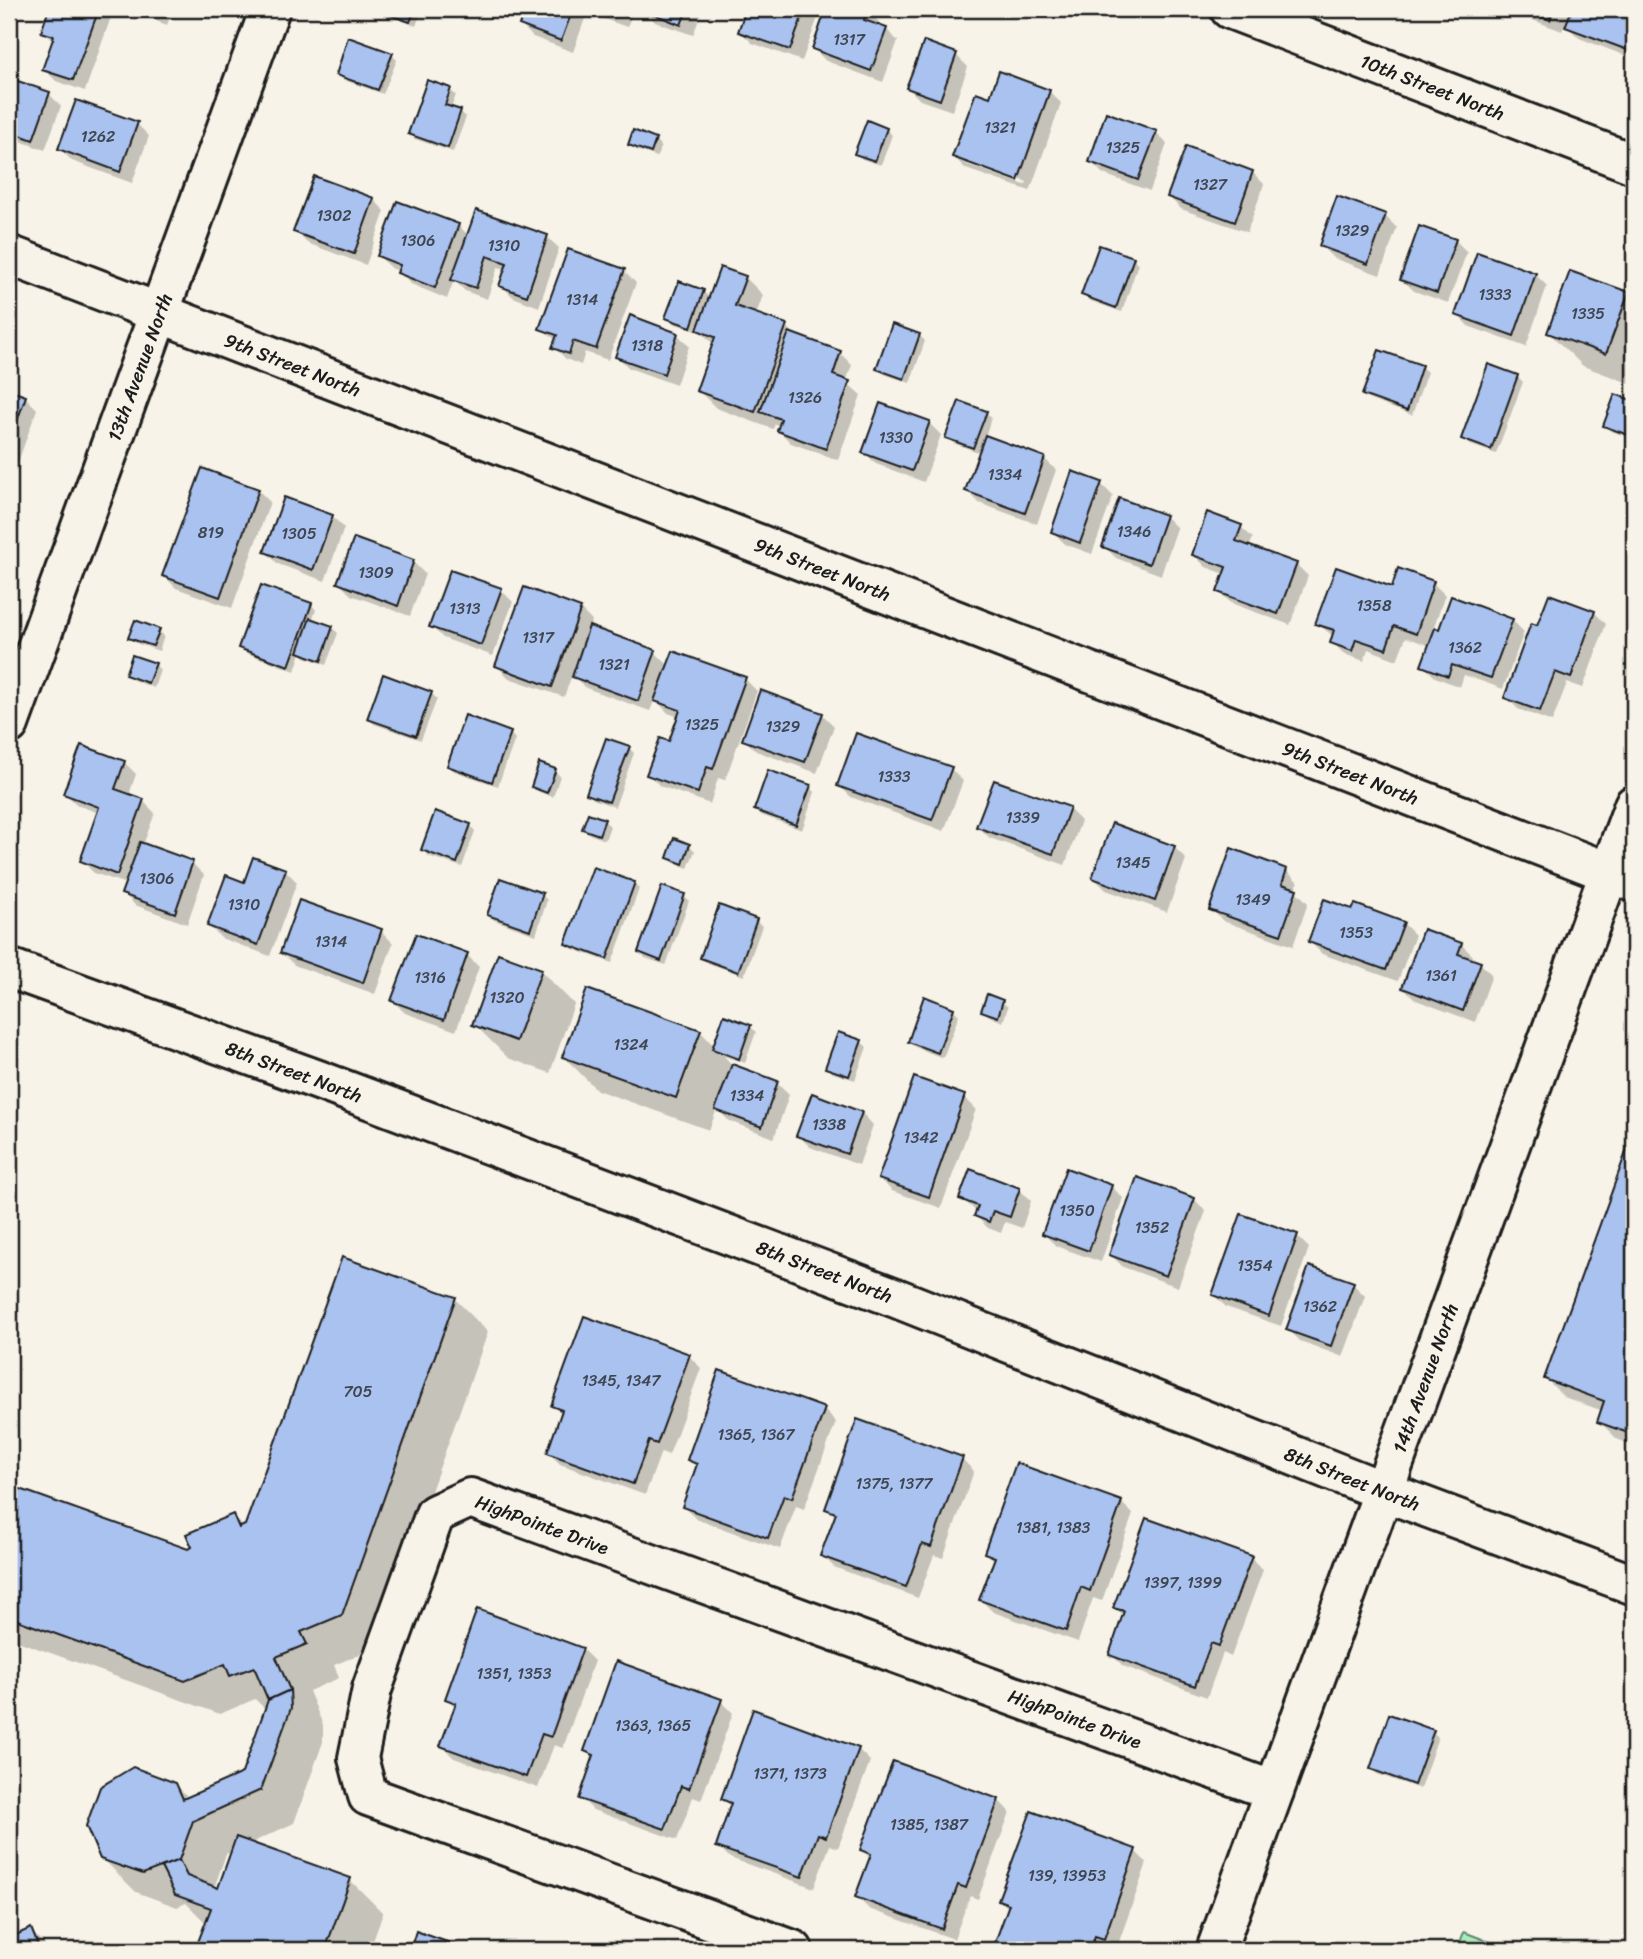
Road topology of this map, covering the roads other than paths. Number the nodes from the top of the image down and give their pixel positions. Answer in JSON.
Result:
{"nodes":[{"id":1,"x":270,"y":9,"type":"edge"},
{"id":2,"x":1230,"y":9,"type":"edge"},
{"id":3,"x":1634,"y":164,"type":"edge"},
{"id":4,"x":9,"y":255,"type":"edge"},
{"id":5,"x":159,"y":313,"type":"junction"},
{"id":6,"x":9,"y":724,"type":"edge"},
{"id":7,"x":1634,"y":805,"type":"edge"},
{"id":8,"x":1622,"y":877,"type":"edge"},
{"id":9,"x":9,"y":968,"type":"edge"},
{"id":10,"x":1383,"y":1491,"type":"junction"},
{"id":11,"x":1634,"y":1585,"type":"edge"},
{"id":12,"x":1274,"y":1791,"type":"junction"},
{"id":13,"x":793,"y":1950,"type":"edge"},
{"id":14,"x":1216,"y":1950,"type":"edge"}],
"edges":[{"from":1,"to":5,"type":"street","name":"13th Avenue North"},
{"from":2,"to":3,"type":"street","name":"10th Street North"},
{"from":4,"to":5,"type":"street","name":"9th Street North"},
{"from":5,"to":6,"type":"street","name":"13th Avenue North"},
{"from":5,"to":8,"type":"street","name":"9th Street North"},
{"from":7,"to":8,"type":"street","name":"14th Avenue North"},
{"from":8,"to":10,"type":"street","name":"14th Avenue North"},
{"from":9,"to":10,"type":"street","name":"8th Street North"},
{"from":10,"to":11,"type":"street","name":"8th Street North"},
{"from":10,"to":12,"type":"street","name":"14th Avenue North"},
{"from":12,"to":13,"type":"street","name":"HighPointe Drive"},
{"from":12,"to":14,"type":"street","name":"14th Avenue North"}]}
